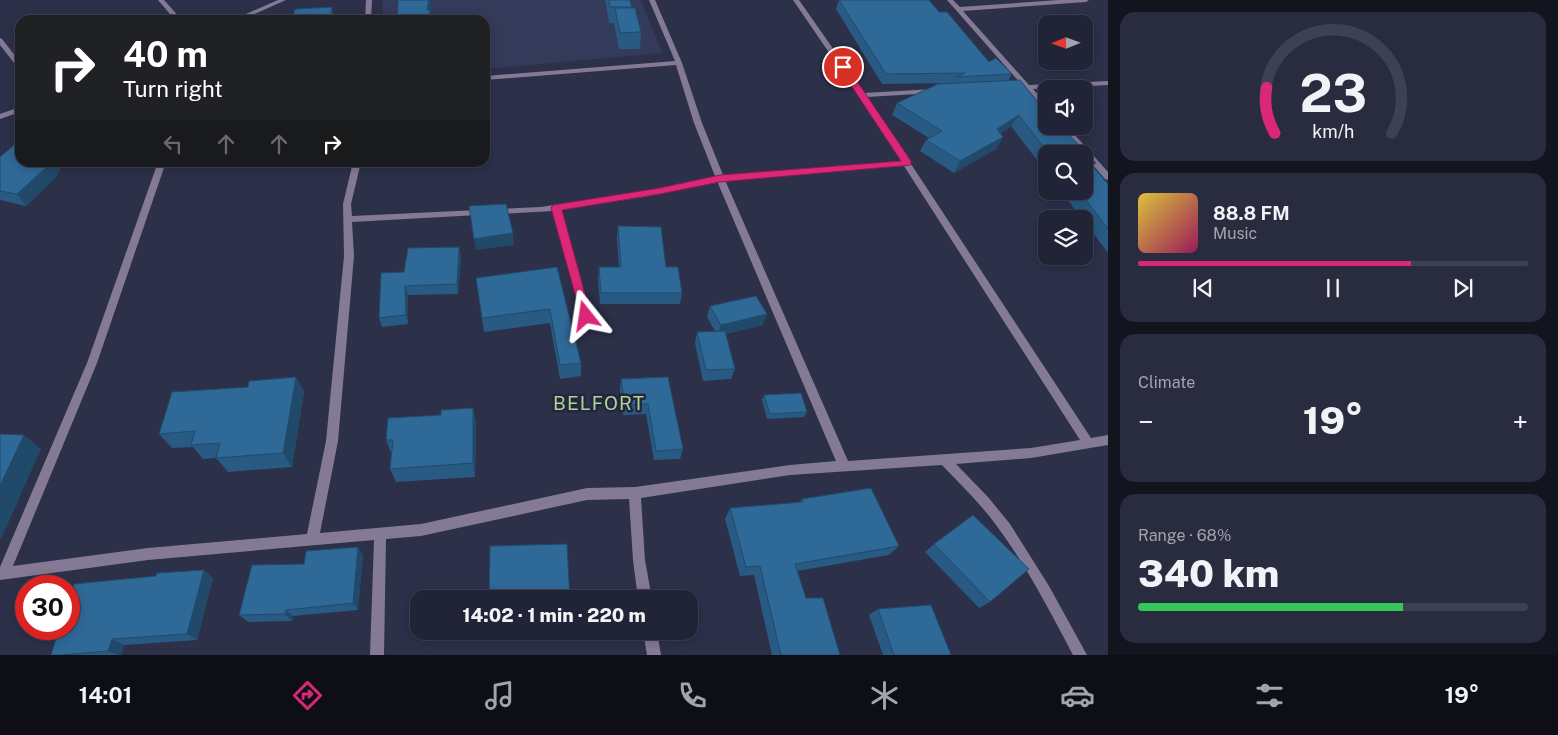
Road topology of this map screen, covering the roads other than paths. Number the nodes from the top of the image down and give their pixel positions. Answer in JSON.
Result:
{"nodes":[{"id":1,"x":161,"y":0,"type":"edge"},
{"id":2,"x":283,"y":0,"type":"edge"},
{"id":3,"x":369,"y":0,"type":"edge"},
{"id":4,"x":652,"y":0,"type":"edge"},
{"id":5,"x":796,"y":0,"type":"edge"},
{"id":6,"x":950,"y":0,"type":"edge"},
{"id":7,"x":1081,"y":0,"type":"edge"},
{"id":8,"x":1086,"y":0,"type":"edge"},
{"id":9,"x":958,"y":9,"type":"junction"},
{"id":10,"x":174,"y":15,"type":"edge"},
{"id":11,"x":247,"y":15,"type":"edge"},
{"id":12,"x":368,"y":15,"type":"edge"},
{"id":13,"x":0,"y":40,"type":"edge"},
{"id":14,"x":15,"y":60,"type":"edge"},
{"id":15,"x":679,"y":63,"type":"junction"},
{"id":16,"x":490,"y":78,"type":"edge"},
{"id":17,"x":1108,"y":84,"type":"edge"},
{"id":18,"x":1028,"y":87,"type":"junction"},
{"id":19,"x":1007,"y":88,"type":"edge"},
{"id":20,"x":939,"y":91,"type":"edge"},
{"id":21,"x":862,"y":95,"type":"junction"},
{"id":22,"x":1038,"y":99,"type":"edge"},
{"id":23,"x":15,"y":111,"type":"edge"},
{"id":24,"x":0,"y":117,"type":"edge"},
{"id":25,"x":1071,"y":135,"type":"edge"},
{"id":26,"x":907,"y":163,"type":"junction"},
{"id":27,"x":160,"y":167,"type":"edge"},
{"id":28,"x":355,"y":167,"type":"edge"},
{"id":29,"x":1108,"y":177,"type":"edge"},
{"id":30,"x":720,"y":178,"type":"junction"},
{"id":31,"x":556,"y":208,"type":"junction"},
{"id":32,"x":347,"y":220,"type":"junction"},
{"id":33,"x":586,"y":316,"type":"dead end"},
{"id":34,"x":1108,"y":440,"type":"edge"},
{"id":35,"x":1088,"y":443,"type":"junction"},
{"id":36,"x":944,"y":459,"type":"junction"},
{"id":37,"x":844,"y":466,"type":"junction"},
{"id":38,"x":635,"y":492,"type":"junction"},
{"id":39,"x":380,"y":535,"type":"junction"},
{"id":40,"x":312,"y":540,"type":"junction"},
{"id":41,"x":2,"y":573,"type":"edge"},
{"id":42,"x":644,"y":590,"type":"edge"},
{"id":43,"x":652,"y":640,"type":"edge"},
{"id":44,"x":377,"y":655,"type":"edge"},
{"id":45,"x":654,"y":655,"type":"edge"},
{"id":46,"x":1080,"y":655,"type":"edge"}],
"edges":[{"from":1,"to":10,"type":"street"},
{"from":2,"to":11,"type":"street"},
{"from":3,"to":12,"type":"street"},
{"from":4,"to":15,"type":"street"},
{"from":5,"to":21,"type":"street"},
{"from":6,"to":9,"type":"street"},
{"from":7,"to":8,"type":"street"},
{"from":7,"to":9,"type":"street"},
{"from":9,"to":18,"type":"street"},
{"from":13,"to":14,"type":"street"},
{"from":15,"to":16,"type":"street"},
{"from":15,"to":30,"type":"street"},
{"from":17,"to":18,"type":"street"},
{"from":18,"to":19,"type":"street"},
{"from":18,"to":22,"type":"street"},
{"from":20,"to":21,"type":"street"},
{"from":21,"to":26,"type":"street"},
{"from":23,"to":24,"type":"street"},
{"from":25,"to":29,"type":"street"},
{"from":26,"to":30,"type":"street"},
{"from":26,"to":35,"type":"street"},
{"from":27,"to":41,"type":"street"},
{"from":28,"to":32,"type":"street"},
{"from":30,"to":31,"type":"street"},
{"from":30,"to":37,"type":"street"},
{"from":31,"to":32,"type":"street"},
{"from":31,"to":33,"type":"street"},
{"from":32,"to":40,"type":"street"},
{"from":34,"to":35,"type":"street"},
{"from":35,"to":36,"type":"street"},
{"from":36,"to":37,"type":"street"},
{"from":36,"to":46,"type":"street"},
{"from":37,"to":38,"type":"street"},
{"from":38,"to":39,"type":"street"},
{"from":38,"to":42,"type":"street"},
{"from":39,"to":40,"type":"street"},
{"from":39,"to":44,"type":"street"},
{"from":40,"to":41,"type":"street"},
{"from":43,"to":45,"type":"street"}]}
